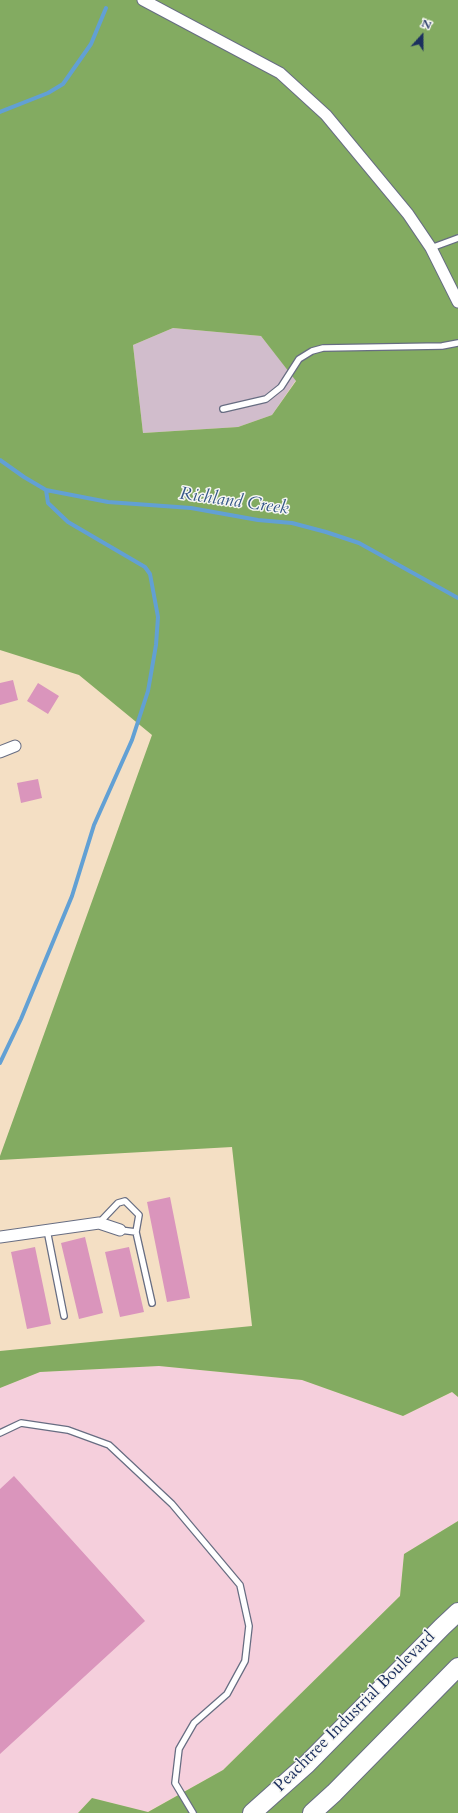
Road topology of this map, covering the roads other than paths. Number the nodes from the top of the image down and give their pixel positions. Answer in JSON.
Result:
{"nodes":[{"id":1,"x":143,"y":0,"type":"edge"},
{"id":2,"x":458,"y":238,"type":"edge"},
{"id":3,"x":432,"y":248,"type":"junction"},
{"id":4,"x":458,"y":302,"type":"edge"},
{"id":5,"x":458,"y":343,"type":"edge"},
{"id":6,"x":223,"y":409,"type":"dead end"},
{"id":7,"x":15,"y":746,"type":"dead end"},
{"id":8,"x":0,"y":752,"type":"edge"},
{"id":9,"x":99,"y":1223,"type":"junction"},
{"id":10,"x":47,"y":1230,"type":"junction"},
{"id":11,"x":120,"y":1230,"type":"joint"},
{"id":12,"x":136,"y":1232,"type":"junction"},
{"id":13,"x":0,"y":1237,"type":"edge"},
{"id":14,"x":152,"y":1303,"type":"dead end"},
{"id":15,"x":64,"y":1316,"type":"dead end"},
{"id":16,"x":0,"y":1433,"type":"edge"},
{"id":17,"x":458,"y":1612,"type":"edge"},
{"id":18,"x":458,"y":1667,"type":"edge"},
{"id":19,"x":192,"y":1813,"type":"edge"},
{"id":20,"x":252,"y":1813,"type":"edge"},
{"id":21,"x":312,"y":1813,"type":"edge"}],
"edges":[{"from":1,"to":3,"type":"street"},
{"from":2,"to":3,"type":"lane"},
{"from":3,"to":4,"type":"street"},
{"from":5,"to":6,"type":"lane"},
{"from":7,"to":8,"type":"street"},
{"from":9,"to":10,"type":"street"},
{"from":9,"to":11,"type":"street"},
{"from":9,"to":12,"type":"lane"},
{"from":10,"to":13,"type":"street"},
{"from":10,"to":15,"type":"lane"},
{"from":11,"to":12,"type":"lane"},
{"from":12,"to":14,"type":"lane"},
{"from":16,"to":19,"type":"lane"},
{"from":17,"to":20,"type":"main road","name":"Peachtree Industrial Boulevard"},
{"from":18,"to":21,"type":"main road"}]}
